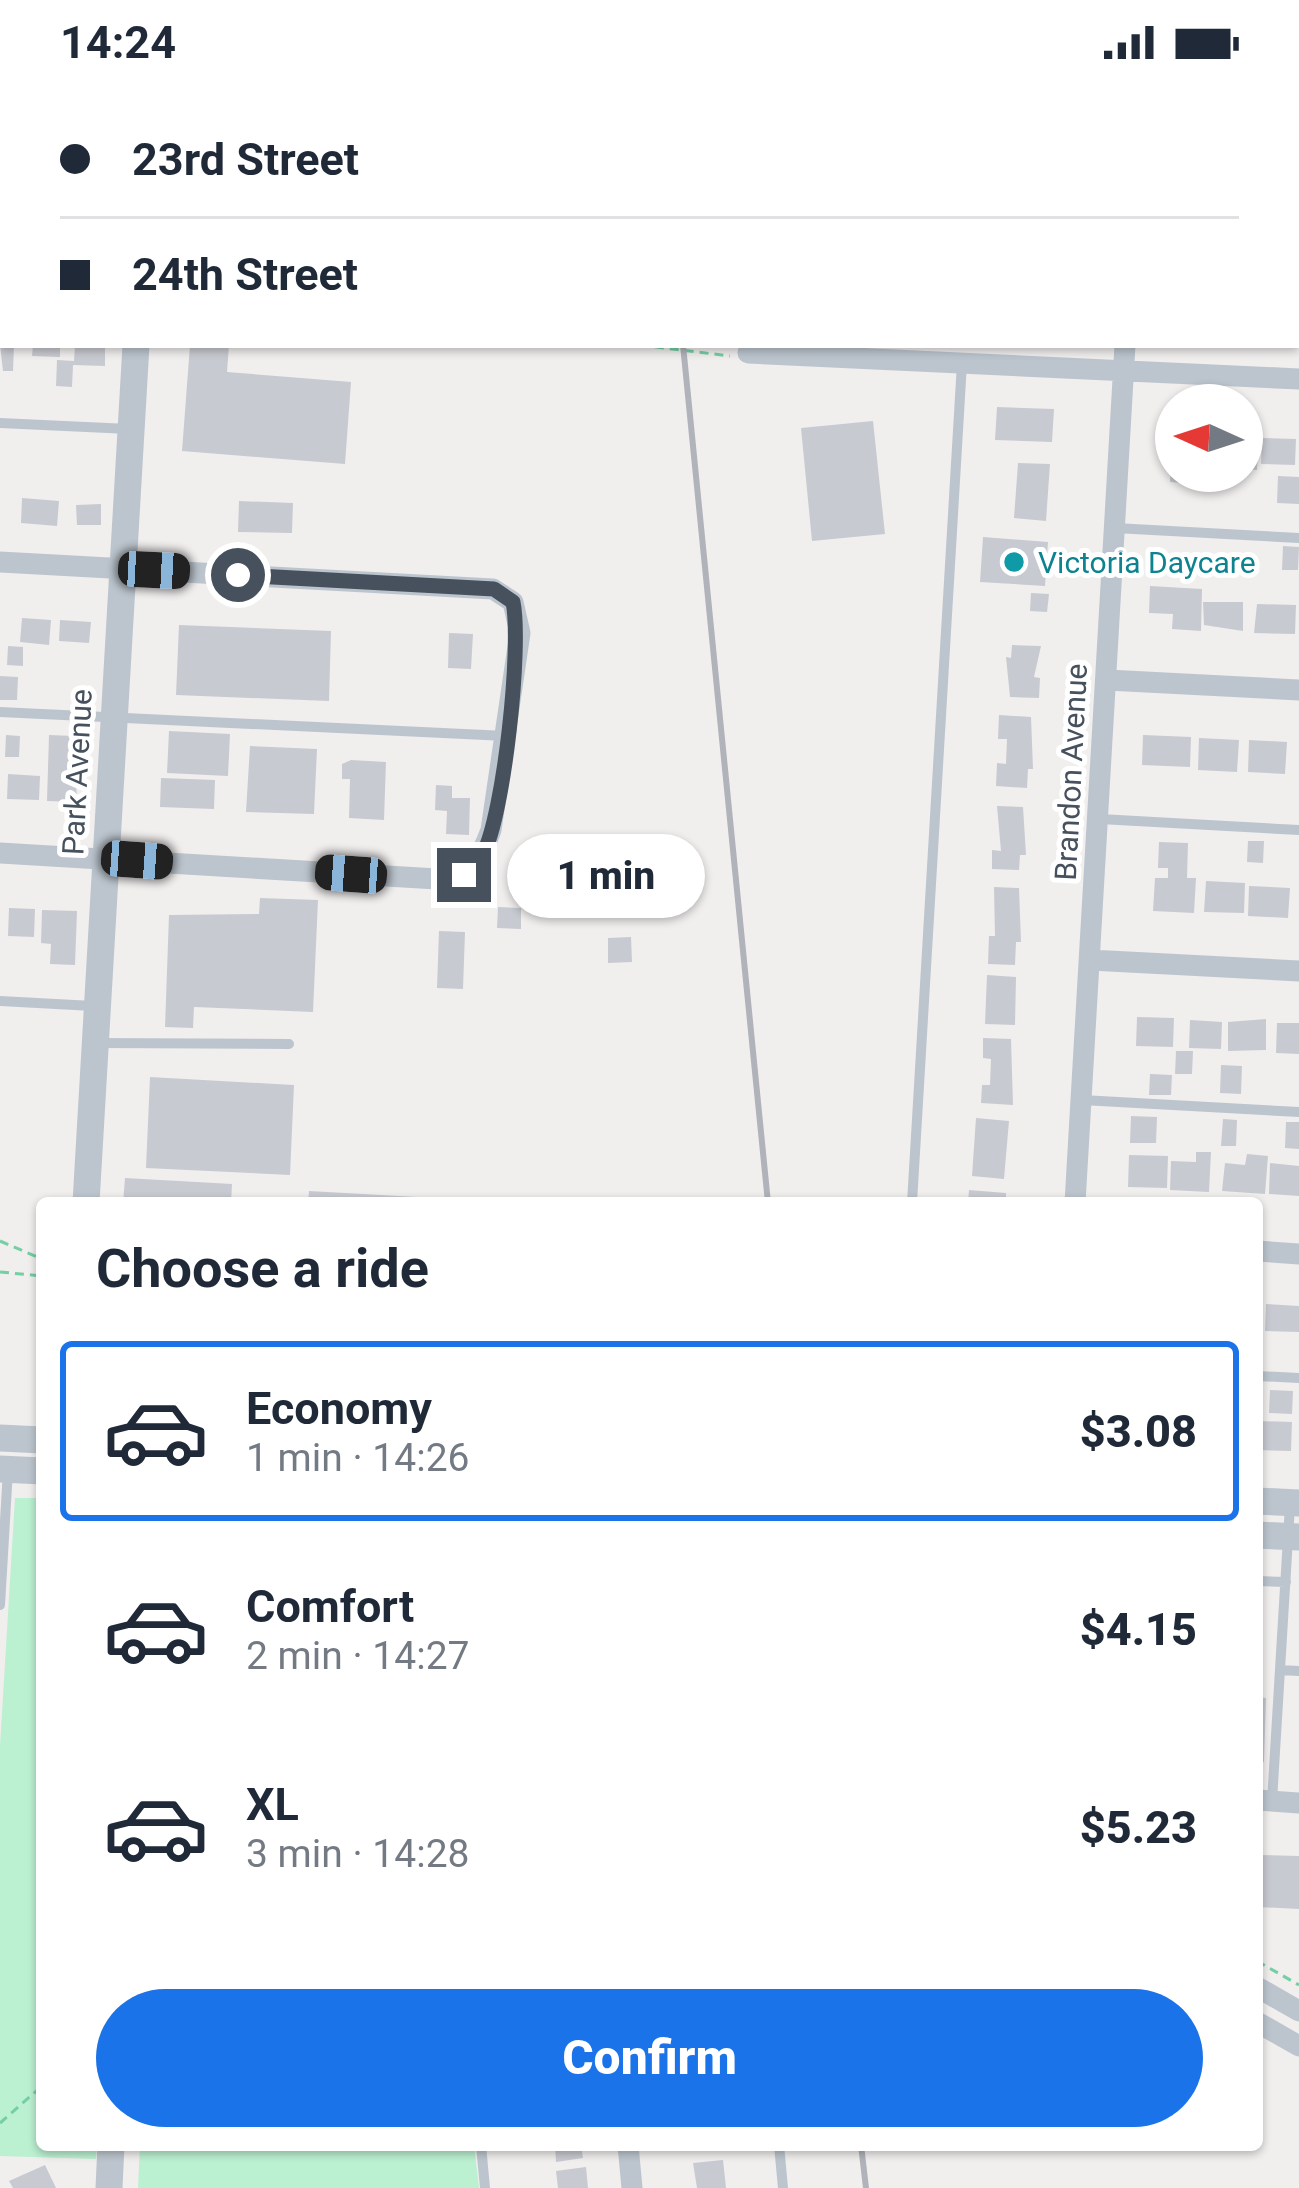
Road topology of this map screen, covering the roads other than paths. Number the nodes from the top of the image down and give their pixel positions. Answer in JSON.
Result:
{"nodes":[{"id":1,"x":136,"y":348,"type":"edge"},
{"id":2,"x":756,"y":351,"type":"edge"},
{"id":3,"x":1125,"y":357,"type":"edge"},
{"id":4,"x":962,"y":363,"type":"junction"},
{"id":5,"x":1299,"y":379,"type":"edge"},
{"id":6,"x":0,"y":423,"type":"edge"},
{"id":7,"x":131,"y":429,"type":"junction"},
{"id":8,"x":1115,"y":528,"type":"junction"},
{"id":9,"x":1299,"y":538,"type":"edge"},
{"id":10,"x":0,"y":562,"type":"edge"},
{"id":11,"x":123,"y":568,"type":"junction"},
{"id":12,"x":1107,"y":680,"type":"junction"},
{"id":13,"x":1299,"y":690,"type":"edge"},
{"id":14,"x":0,"y":712,"type":"edge"},
{"id":15,"x":113,"y":718,"type":"junction"},
{"id":16,"x":507,"y":736,"type":"junction"},
{"id":17,"x":1100,"y":819,"type":"junction"},
{"id":18,"x":1299,"y":830,"type":"edge"},
{"id":19,"x":0,"y":854,"type":"edge"},
{"id":20,"x":105,"y":858,"type":"junction"},
{"id":21,"x":1090,"y":960,"type":"junction"},
{"id":22,"x":1299,"y":970,"type":"edge"},
{"id":23,"x":0,"y":1001,"type":"edge"},
{"id":24,"x":97,"y":1006,"type":"junction"},
{"id":25,"x":94,"y":1043,"type":"junction"},
{"id":26,"x":290,"y":1044,"type":"dead end"},
{"id":27,"x":1082,"y":1100,"type":"junction"},
{"id":28,"x":1299,"y":1112,"type":"edge"},
{"id":29,"x":86,"y":1197,"type":"edge"},
{"id":30,"x":912,"y":1197,"type":"edge"},
{"id":31,"x":1075,"y":1197,"type":"edge"},
{"id":32,"x":1263,"y":1251,"type":"edge"},
{"id":33,"x":1299,"y":1254,"type":"edge"},
{"id":34,"x":1263,"y":1376,"type":"edge"},
{"id":35,"x":1299,"y":1378,"type":"edge"},
{"id":36,"x":0,"y":1438,"type":"edge"},
{"id":37,"x":36,"y":1440,"type":"edge"},
{"id":38,"x":4,"y":1470,"type":"edge"},
{"id":39,"x":36,"y":1471,"type":"edge"},
{"id":40,"x":1263,"y":1501,"type":"edge"},
{"id":41,"x":1295,"y":1503,"type":"edge"},
{"id":42,"x":1263,"y":1535,"type":"edge"},
{"id":43,"x":1294,"y":1537,"type":"edge"},
{"id":44,"x":1263,"y":1581,"type":"edge"},
{"id":45,"x":1286,"y":1582,"type":"junction"},
{"id":46,"x":0,"y":1605,"type":"edge"},
{"id":47,"x":1280,"y":1670,"type":"junction"},
{"id":48,"x":1299,"y":1671,"type":"edge"},
{"id":49,"x":1265,"y":1800,"type":"edge"},
{"id":50,"x":1299,"y":1802,"type":"edge"},
{"id":51,"x":1263,"y":1990,"type":"edge"},
{"id":52,"x":1299,"y":2011,"type":"edge"},
{"id":53,"x":1263,"y":2025,"type":"edge"},
{"id":54,"x":1299,"y":2046,"type":"edge"},
{"id":55,"x":111,"y":2151,"type":"edge"},
{"id":56,"x":482,"y":2151,"type":"edge"},
{"id":57,"x":629,"y":2151,"type":"edge"},
{"id":58,"x":780,"y":2151,"type":"edge"},
{"id":59,"x":109,"y":2188,"type":"edge"},
{"id":60,"x":485,"y":2188,"type":"edge"},
{"id":61,"x":632,"y":2188,"type":"edge"},
{"id":62,"x":783,"y":2188,"type":"edge"}],
"edges":[{"from":1,"to":7,"type":"street","name":"Park Avenue"},
{"from":2,"to":4,"type":"street"},
{"from":3,"to":4,"type":"street"},
{"from":3,"to":5,"type":"street"},
{"from":3,"to":8,"type":"street","name":"Brandon Avenue"},
{"from":4,"to":30,"type":"lane"},
{"from":6,"to":7,"type":"lane"},
{"from":7,"to":11,"type":"street","name":"Park Avenue"},
{"from":8,"to":9,"type":"lane"},
{"from":8,"to":12,"type":"street","name":"Brandon Avenue"},
{"from":10,"to":11,"type":"street"},
{"from":11,"to":15,"type":"street","name":"Park Avenue"},
{"from":11,"to":16,"type":"street"},
{"from":12,"to":13,"type":"street"},
{"from":12,"to":17,"type":"street","name":"Brandon Avenue"},
{"from":14,"to":15,"type":"lane"},
{"from":15,"to":16,"type":"lane"},
{"from":15,"to":20,"type":"street","name":"Park Avenue"},
{"from":16,"to":20,"type":"street"},
{"from":17,"to":18,"type":"lane"},
{"from":17,"to":21,"type":"street","name":"Brandon Avenue"},
{"from":19,"to":20,"type":"street"},
{"from":20,"to":24,"type":"street","name":"Park Avenue"},
{"from":21,"to":22,"type":"street"},
{"from":21,"to":27,"type":"street","name":"Brandon Avenue"},
{"from":23,"to":24,"type":"lane"},
{"from":24,"to":25,"type":"street","name":"Park Avenue"},
{"from":25,"to":26,"type":"lane"},
{"from":25,"to":29,"type":"street","name":"Park Avenue"},
{"from":27,"to":28,"type":"lane"},
{"from":27,"to":31,"type":"street","name":"Brandon Avenue"},
{"from":32,"to":33,"type":"street"},
{"from":34,"to":35,"type":"lane"},
{"from":36,"to":37,"type":"street"},
{"from":38,"to":39,"type":"street"},
{"from":38,"to":46,"type":"lane"},
{"from":40,"to":41,"type":"street"},
{"from":41,"to":43,"type":"lane"},
{"from":42,"to":43,"type":"street"},
{"from":43,"to":45,"type":"lane"},
{"from":44,"to":45,"type":"lane"},
{"from":45,"to":47,"type":"lane"},
{"from":47,"to":48,"type":"lane"},
{"from":47,"to":49,"type":"lane"},
{"from":49,"to":50,"type":"street"},
{"from":51,"to":52,"type":"street"},
{"from":53,"to":54,"type":"street"},
{"from":55,"to":59,"type":"street"},
{"from":56,"to":60,"type":"lane"},
{"from":57,"to":61,"type":"street"},
{"from":58,"to":62,"type":"lane"}]}
